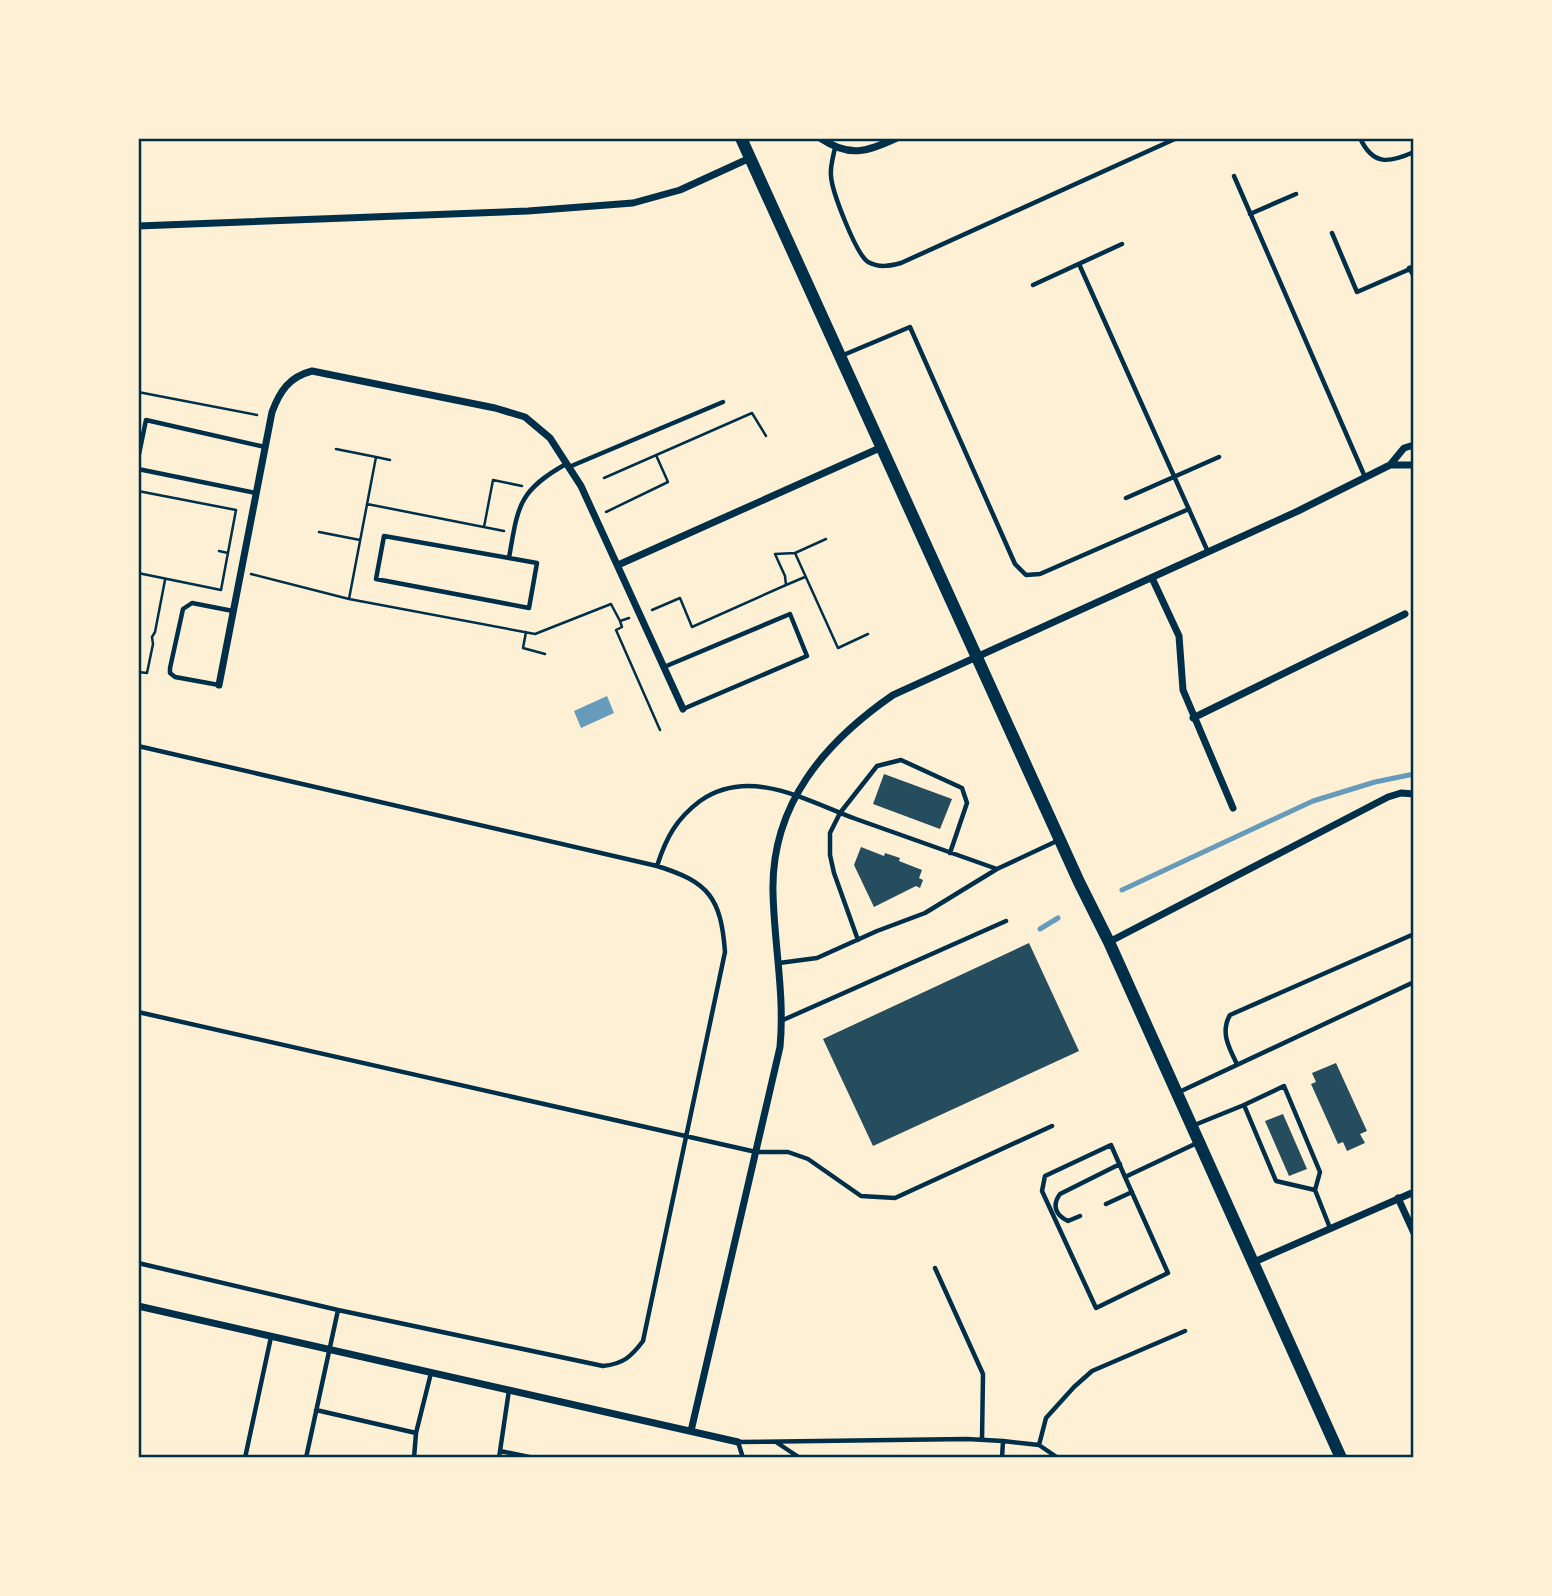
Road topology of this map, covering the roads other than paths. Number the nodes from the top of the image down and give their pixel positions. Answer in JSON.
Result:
{"nodes":[{"id":1,"x":741,"y":138,"type":"edge"},
{"id":2,"x":820,"y":138,"type":"edge"},
{"id":3,"x":897,"y":138,"type":"edge"},
{"id":4,"x":1177,"y":138,"type":"edge"},
{"id":5,"x":1360,"y":138,"type":"edge"},
{"id":6,"x":835,"y":148,"type":"junction"},
{"id":7,"x":1414,"y":152,"type":"edge"},
{"id":8,"x":750,"y":158,"type":"junction"},
{"id":9,"x":1234,"y":176,"type":"dead end"},
{"id":10,"x":1296,"y":194,"type":"dead end"},
{"id":11,"x":1250,"y":214,"type":"junction"},
{"id":12,"x":138,"y":226,"type":"edge"},
{"id":13,"x":1332,"y":233,"type":"dead end"},
{"id":14,"x":1122,"y":244,"type":"dead end"},
{"id":15,"x":1079,"y":264,"type":"junction"},
{"id":16,"x":1413,"y":272,"type":"edge"},
{"id":17,"x":1033,"y":285,"type":"dead end"},
{"id":18,"x":840,"y":356,"type":"junction"},
{"id":19,"x":723,"y":402,"type":"dead end"},
{"id":20,"x":1414,"y":445,"type":"edge"},
{"id":21,"x":265,"y":447,"type":"junction"},
{"id":22,"x":882,"y":447,"type":"junction"},
{"id":23,"x":1219,"y":457,"type":"dead end"},
{"id":24,"x":138,"y":459,"type":"edge"},
{"id":25,"x":568,"y":465,"type":"junction"},
{"id":26,"x":1414,"y":465,"type":"edge"},
{"id":27,"x":1390,"y":466,"type":"junction"},
{"id":28,"x":138,"y":469,"type":"edge"},
{"id":29,"x":1174,"y":477,"type":"junction"},
{"id":30,"x":1366,"y":478,"type":"junction"},
{"id":31,"x":256,"y":493,"type":"junction"},
{"id":32,"x":1126,"y":498,"type":"dead end"},
{"id":33,"x":1189,"y":509,"type":"junction"},
{"id":34,"x":1208,"y":552,"type":"junction"},
{"id":35,"x":509,"y":558,"type":"junction"},
{"id":36,"x":618,"y":565,"type":"junction"},
{"id":37,"x":1152,"y":578,"type":"junction"},
{"id":38,"x":233,"y":611,"type":"junction"},
{"id":39,"x":1405,"y":614,"type":"dead end"},
{"id":40,"x":977,"y":658,"type":"junction"},
{"id":41,"x":664,"y":667,"type":"junction"},
{"id":42,"x":219,"y":685,"type":"joint"},
{"id":43,"x":683,"y":709,"type":"joint"},
{"id":44,"x":1193,"y":718,"type":"junction"},
{"id":45,"x":138,"y":746,"type":"edge"},
{"id":46,"x":1414,"y":794,"type":"edge"},
{"id":47,"x":795,"y":795,"type":"junction"},
{"id":48,"x":1233,"y":808,"type":"dead end"},
{"id":49,"x":839,"y":813,"type":"junction"},
{"id":50,"x":1059,"y":839,"type":"junction"},
{"id":51,"x":950,"y":853,"type":"junction"},
{"id":52,"x":657,"y":866,"type":"junction"},
{"id":53,"x":997,"y":869,"type":"junction"},
{"id":54,"x":1006,"y":921,"type":"dead end"},
{"id":55,"x":1414,"y":934,"type":"edge"},
{"id":56,"x":858,"y":940,"type":"junction"},
{"id":57,"x":1109,"y":942,"type":"junction"},
{"id":58,"x":779,"y":963,"type":"junction"},
{"id":59,"x":1414,"y":982,"type":"edge"},
{"id":60,"x":138,"y":1012,"type":"edge"},
{"id":61,"x":783,"y":1020,"type":"junction"},
{"id":62,"x":1237,"y":1065,"type":"junction"},
{"id":63,"x":1176,"y":1093,"type":"junction"},
{"id":64,"x":1244,"y":1105,"type":"junction"},
{"id":65,"x":1052,"y":1126,"type":"dead end"},
{"id":66,"x":1191,"y":1126,"type":"junction"},
{"id":67,"x":685,"y":1135,"type":"junction"},
{"id":68,"x":1198,"y":1142,"type":"junction"},
{"id":69,"x":756,"y":1152,"type":"junction"},
{"id":70,"x":1119,"y":1164,"type":"junction"},
{"id":71,"x":1125,"y":1177,"type":"junction"},
{"id":72,"x":1315,"y":1190,"type":"junction"},
{"id":73,"x":1132,"y":1192,"type":"junction"},
{"id":74,"x":1414,"y":1192,"type":"edge"},
{"id":75,"x":1398,"y":1198,"type":"junction"},
{"id":76,"x":1106,"y":1205,"type":"dead end"},
{"id":77,"x":1080,"y":1216,"type":"dead end"},
{"id":78,"x":1331,"y":1228,"type":"junction"},
{"id":79,"x":1414,"y":1233,"type":"edge"},
{"id":80,"x":1254,"y":1262,"type":"junction"},
{"id":81,"x":138,"y":1263,"type":"edge"},
{"id":82,"x":935,"y":1268,"type":"dead end"},
{"id":83,"x":138,"y":1306,"type":"edge"},
{"id":84,"x":338,"y":1310,"type":"junction"},
{"id":85,"x":1185,"y":1331,"type":"dead end"},
{"id":86,"x":271,"y":1337,"type":"junction"},
{"id":87,"x":329,"y":1350,"type":"junction"},
{"id":88,"x":431,"y":1373,"type":"junction"},
{"id":89,"x":509,"y":1390,"type":"junction"},
{"id":90,"x":316,"y":1410,"type":"junction"},
{"id":91,"x":691,"y":1431,"type":"junction"},
{"id":92,"x":416,"y":1433,"type":"junction"},
{"id":93,"x":982,"y":1440,"type":"junction"},
{"id":94,"x":775,"y":1441,"type":"junction"},
{"id":95,"x":1003,"y":1441,"type":"junction"},
{"id":96,"x":738,"y":1442,"type":"junction"},
{"id":97,"x":1039,"y":1445,"type":"junction"},
{"id":98,"x":500,"y":1451,"type":"junction"},
{"id":99,"x":244,"y":1458,"type":"edge"},
{"id":100,"x":306,"y":1458,"type":"edge"},
{"id":101,"x":414,"y":1458,"type":"edge"},
{"id":102,"x":499,"y":1458,"type":"edge"},
{"id":103,"x":534,"y":1458,"type":"edge"},
{"id":104,"x":743,"y":1458,"type":"edge"},
{"id":105,"x":800,"y":1458,"type":"edge"},
{"id":106,"x":1002,"y":1458,"type":"edge"},
{"id":107,"x":1058,"y":1458,"type":"edge"},
{"id":108,"x":1341,"y":1458,"type":"edge"}],
"edges":[{"from":1,"to":8,"type":"main road"},
{"from":2,"to":6,"type":"street"},
{"from":3,"to":6,"type":"street"},
{"from":4,"to":6,"type":"lane"},
{"from":5,"to":7,"type":"lane"},
{"from":8,"to":12,"type":"street"},
{"from":8,"to":18,"type":"main road"},
{"from":9,"to":11,"type":"lane"},
{"from":10,"to":11,"type":"lane"},
{"from":11,"to":30,"type":"lane"},
{"from":13,"to":16,"type":"lane"},
{"from":14,"to":15,"type":"lane"},
{"from":15,"to":17,"type":"lane"},
{"from":15,"to":29,"type":"lane"},
{"from":18,"to":22,"type":"main road"},
{"from":18,"to":33,"type":"lane"},
{"from":19,"to":25,"type":"lane"},
{"from":20,"to":27,"type":"street"},
{"from":21,"to":24,"type":"lane"},
{"from":21,"to":25,"type":"street"},
{"from":21,"to":31,"type":"street"},
{"from":22,"to":36,"type":"street"},
{"from":22,"to":40,"type":"main road"},
{"from":23,"to":29,"type":"lane"},
{"from":25,"to":35,"type":"lane"},
{"from":25,"to":36,"type":"street"},
{"from":26,"to":27,"type":"street"},
{"from":27,"to":30,"type":"street"},
{"from":28,"to":31,"type":"lane"},
{"from":29,"to":32,"type":"lane"},
{"from":29,"to":33,"type":"lane"},
{"from":30,"to":34,"type":"street"},
{"from":31,"to":38,"type":"street"},
{"from":33,"to":34,"type":"lane"},
{"from":34,"to":37,"type":"street"},
{"from":35,"to":35,"type":"lane"},
{"from":36,"to":41,"type":"street"},
{"from":37,"to":40,"type":"street"},
{"from":37,"to":44,"type":"street"},
{"from":38,"to":42,"type":"street"},
{"from":38,"to":42,"type":"lane"},
{"from":39,"to":44,"type":"street"},
{"from":40,"to":47,"type":"street"},
{"from":40,"to":50,"type":"main road"},
{"from":41,"to":43,"type":"street"},
{"from":41,"to":43,"type":"lane"},
{"from":44,"to":48,"type":"street"},
{"from":45,"to":52,"type":"lane"},
{"from":46,"to":57,"type":"street"},
{"from":47,"to":49,"type":"lane"},
{"from":47,"to":52,"type":"lane"},
{"from":47,"to":58,"type":"street"},
{"from":49,"to":51,"type":"lane"},
{"from":49,"to":51,"type":"lane"},
{"from":49,"to":56,"type":"lane"},
{"from":50,"to":53,"type":"lane"},
{"from":50,"to":57,"type":"main road"},
{"from":51,"to":53,"type":"lane"},
{"from":52,"to":67,"type":"lane"},
{"from":53,"to":56,"type":"lane"},
{"from":54,"to":61,"type":"lane"},
{"from":55,"to":62,"type":"lane"},
{"from":56,"to":58,"type":"lane"},
{"from":57,"to":63,"type":"main road"},
{"from":58,"to":61,"type":"street"},
{"from":59,"to":62,"type":"lane"},
{"from":60,"to":67,"type":"lane"},
{"from":61,"to":69,"type":"street"},
{"from":62,"to":63,"type":"lane"},
{"from":63,"to":66,"type":"main road"},
{"from":64,"to":66,"type":"lane"},
{"from":64,"to":72,"type":"lane"},
{"from":64,"to":72,"type":"lane"},
{"from":65,"to":69,"type":"lane"},
{"from":66,"to":68,"type":"main road"},
{"from":67,"to":69,"type":"lane"},
{"from":67,"to":84,"type":"lane"},
{"from":68,"to":71,"type":"lane"},
{"from":68,"to":80,"type":"main road"},
{"from":69,"to":91,"type":"street"},
{"from":70,"to":71,"type":"lane"},
{"from":70,"to":73,"type":"lane"},
{"from":70,"to":77,"type":"lane"},
{"from":71,"to":73,"type":"lane"},
{"from":72,"to":78,"type":"lane"},
{"from":73,"to":76,"type":"lane"},
{"from":74,"to":75,"type":"street"},
{"from":75,"to":78,"type":"street"},
{"from":75,"to":79,"type":"street"},
{"from":78,"to":80,"type":"street"},
{"from":80,"to":108,"type":"main road"},
{"from":81,"to":84,"type":"lane"},
{"from":82,"to":93,"type":"lane"},
{"from":83,"to":86,"type":"street"},
{"from":84,"to":87,"type":"lane"},
{"from":85,"to":97,"type":"lane"},
{"from":86,"to":87,"type":"street"},
{"from":86,"to":99,"type":"lane"},
{"from":87,"to":88,"type":"street"},
{"from":87,"to":90,"type":"lane"},
{"from":88,"to":89,"type":"street"},
{"from":88,"to":92,"type":"lane"},
{"from":89,"to":91,"type":"street"},
{"from":89,"to":98,"type":"lane"},
{"from":90,"to":92,"type":"lane"},
{"from":90,"to":100,"type":"lane"},
{"from":91,"to":96,"type":"street"},
{"from":92,"to":101,"type":"lane"},
{"from":93,"to":94,"type":"lane"},
{"from":93,"to":95,"type":"lane"},
{"from":94,"to":96,"type":"lane"},
{"from":94,"to":105,"type":"lane"},
{"from":95,"to":97,"type":"lane"},
{"from":95,"to":106,"type":"lane"},
{"from":96,"to":104,"type":"lane"},
{"from":97,"to":107,"type":"lane"},
{"from":98,"to":102,"type":"lane"},
{"from":98,"to":103,"type":"lane"}]}
